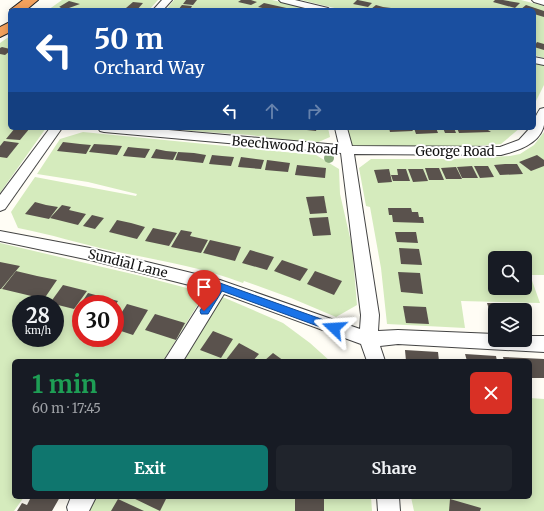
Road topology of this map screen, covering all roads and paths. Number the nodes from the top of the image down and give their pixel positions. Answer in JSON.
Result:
{"nodes":[{"id":1,"x":32,"y":0,"type":"edge"},
{"id":2,"x":46,"y":0,"type":"edge"},
{"id":3,"x":167,"y":0,"type":"edge"},
{"id":4,"x":284,"y":0,"type":"edge"},
{"id":5,"x":537,"y":0,"type":"edge"},
{"id":6,"x":544,"y":2,"type":"edge"},
{"id":7,"x":19,"y":8,"type":"edge"},
{"id":8,"x":35,"y":8,"type":"edge"},
{"id":9,"x":160,"y":8,"type":"edge"},
{"id":10,"x":316,"y":8,"type":"edge"},
{"id":11,"x":544,"y":112,"type":"edge"},
{"id":12,"x":536,"y":129,"type":"edge"},
{"id":13,"x":55,"y":130,"type":"edge"},
{"id":14,"x":126,"y":130,"type":"edge"},
{"id":15,"x":342,"y":130,"type":"edge"},
{"id":16,"x":535,"y":130,"type":"edge"},
{"id":17,"x":347,"y":150,"type":"junction"},
{"id":18,"x":0,"y":206,"type":"edge"},
{"id":19,"x":0,"y":236,"type":"edge"},
{"id":20,"x":220,"y":286,"type":"junction"},
{"id":21,"x":368,"y":339,"type":"junction"},
{"id":22,"x":544,"y":344,"type":"edge"},
{"id":23,"x":174,"y":359,"type":"edge"},
{"id":24,"x":375,"y":359,"type":"edge"},
{"id":25,"x":388,"y":499,"type":"edge"},
{"id":26,"x":389,"y":511,"type":"edge"}],
"edges":[{"from":1,"to":7,"type":"highway"},
{"from":2,"to":8,"type":"highway"},
{"from":3,"to":9,"type":"street"},
{"from":4,"to":10,"type":"street"},
{"from":5,"to":6,"type":"street"},
{"from":11,"to":12,"type":"street","name":"George Road"},
{"from":13,"to":18,"type":"street"},
{"from":14,"to":17,"type":"street","name":"Beechwood Road"},
{"from":15,"to":17,"type":"street"},
{"from":16,"to":17,"type":"street","name":"George Road"},
{"from":17,"to":21,"type":"street"},
{"from":19,"to":20,"type":"street","name":"Sundial Lane"},
{"from":20,"to":21,"type":"street","name":"Sundial Lane"},
{"from":20,"to":23,"type":"street"},
{"from":21,"to":22,"type":"street"},
{"from":21,"to":24,"type":"street"},
{"from":25,"to":26,"type":"street"}]}
